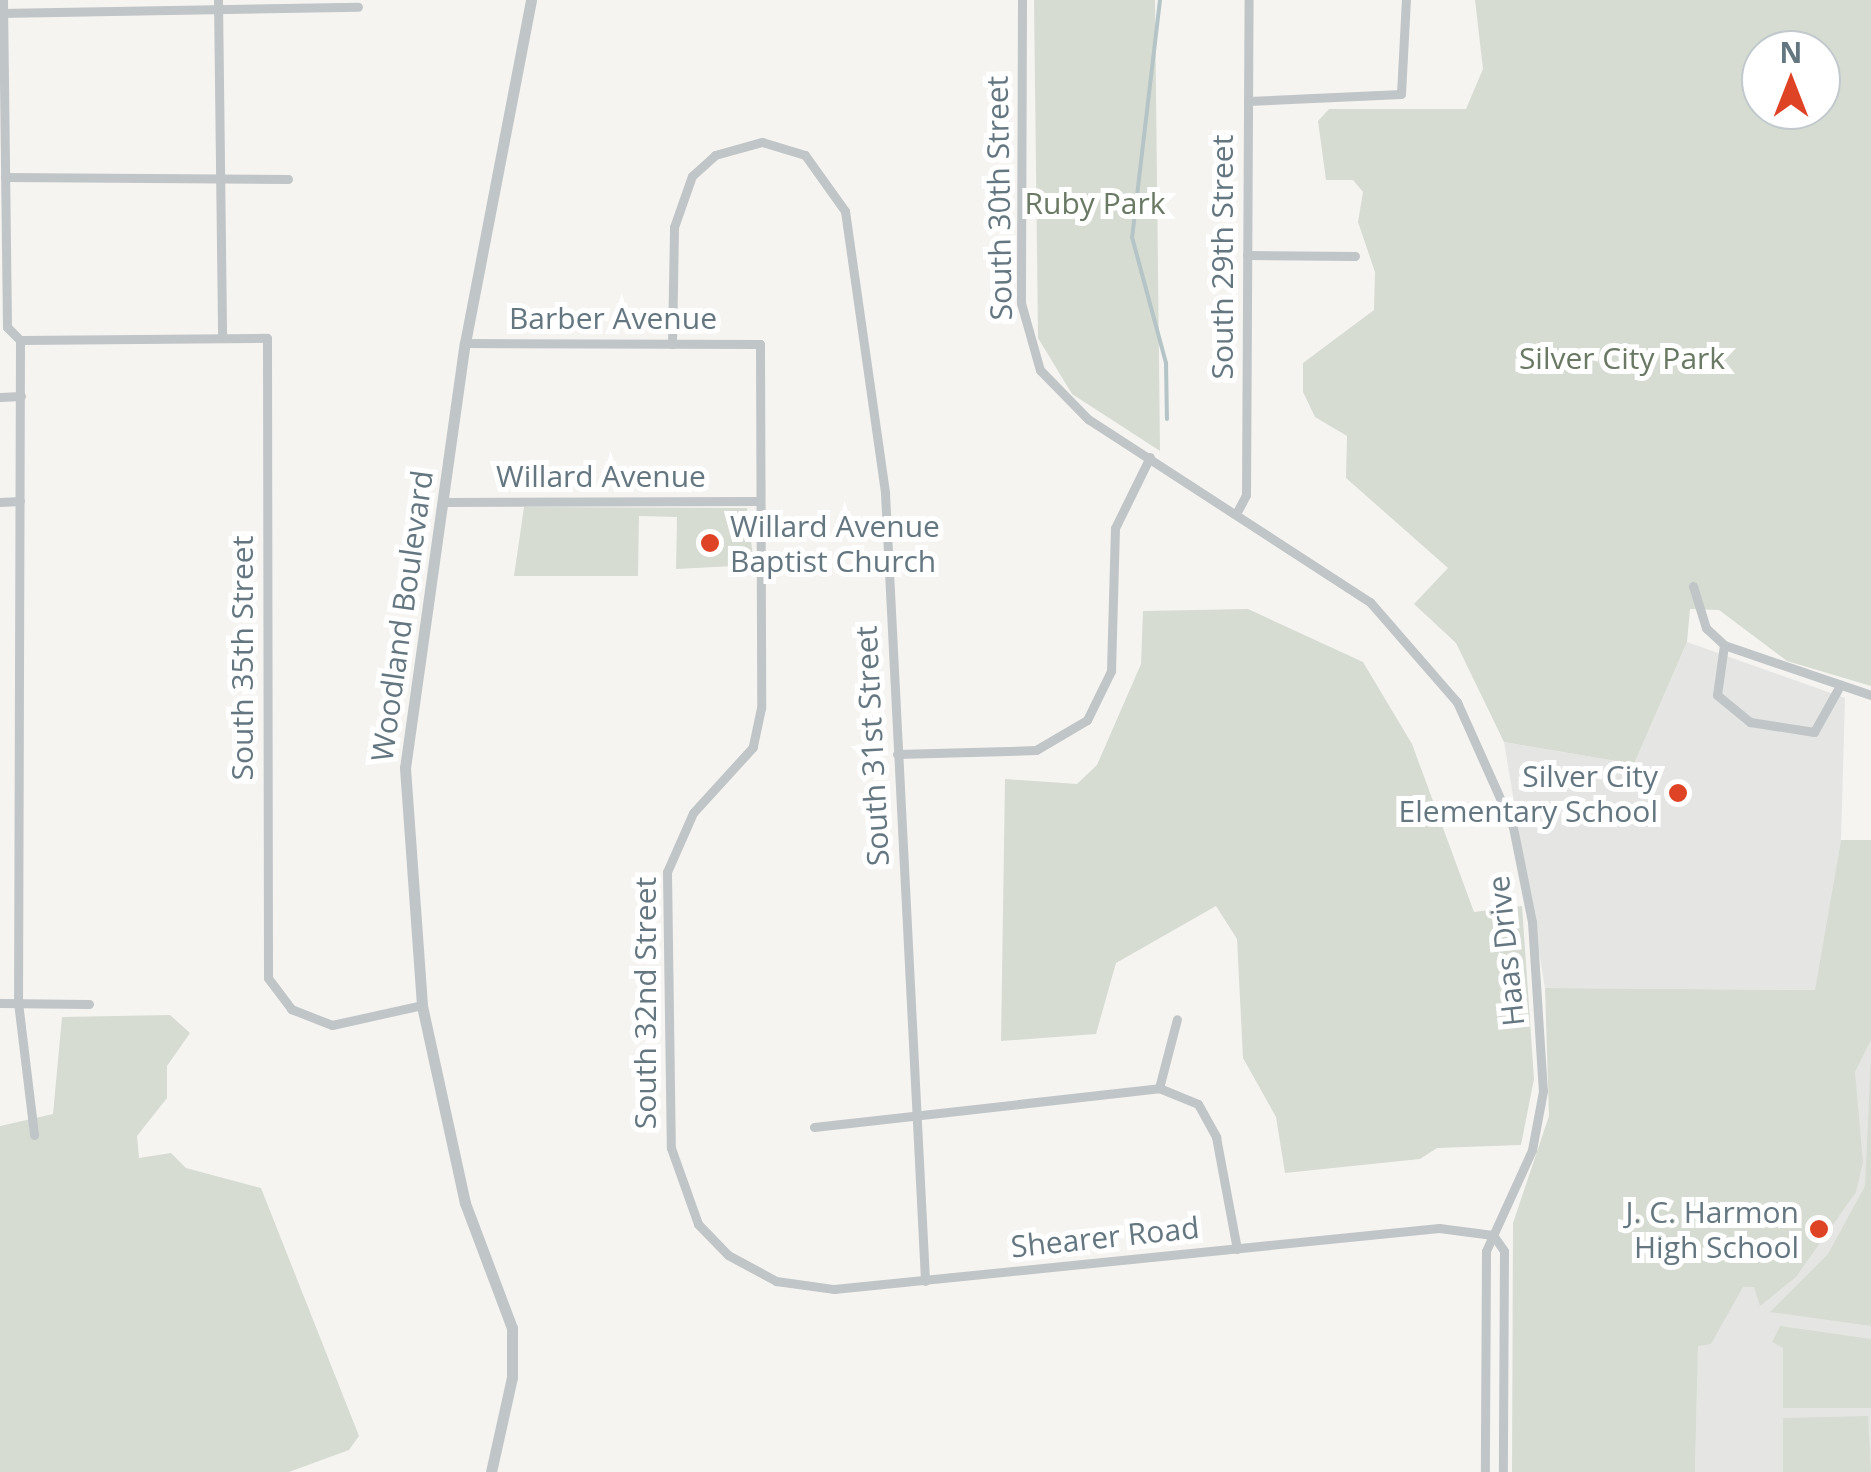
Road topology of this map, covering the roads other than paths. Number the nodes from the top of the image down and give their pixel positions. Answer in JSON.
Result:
{"nodes":[{"id":1,"x":3,"y":0,"type":"edge"},
{"id":2,"x":531,"y":0,"type":"edge"},
{"id":3,"x":1022,"y":0,"type":"edge"},
{"id":4,"x":1249,"y":0,"type":"edge"},
{"id":5,"x":1406,"y":0,"type":"edge"},
{"id":6,"x":218,"y":5,"type":"edge"},
{"id":7,"x":358,"y":7,"type":"dead end"},
{"id":8,"x":2,"y":13,"type":"edge"},
{"id":9,"x":1248,"y":101,"type":"junction"},
{"id":10,"x":220,"y":174,"type":"junction"},
{"id":11,"x":6,"y":178,"type":"junction"},
{"id":12,"x":288,"y":179,"type":"dead end"},
{"id":13,"x":1247,"y":255,"type":"junction"},
{"id":14,"x":1355,"y":256,"type":"dead end"},
{"id":15,"x":222,"y":336,"type":"junction"},
{"id":16,"x":20,"y":340,"type":"junction"},
{"id":17,"x":465,"y":343,"type":"junction"},
{"id":18,"x":672,"y":344,"type":"junction"},
{"id":19,"x":760,"y":344,"type":"joint"},
{"id":20,"x":21,"y":396,"type":"junction"},
{"id":21,"x":0,"y":397,"type":"edge"},
{"id":22,"x":1150,"y":457,"type":"junction"},
{"id":23,"x":20,"y":501,"type":"junction"},
{"id":24,"x":760,"y":501,"type":"junction"},
{"id":25,"x":0,"y":502,"type":"edge"},
{"id":26,"x":442,"y":502,"type":"junction"},
{"id":27,"x":1236,"y":512,"type":"junction"},
{"id":28,"x":1693,"y":586,"type":"dead end"},
{"id":29,"x":1724,"y":644,"type":"junction"},
{"id":30,"x":1838,"y":689,"type":"junction"},
{"id":31,"x":1871,"y":695,"type":"edge"},
{"id":32,"x":897,"y":754,"type":"junction"},
{"id":33,"x":18,"y":1002,"type":"junction"},
{"id":34,"x":0,"y":1003,"type":"edge"},
{"id":35,"x":89,"y":1004,"type":"dead end"},
{"id":36,"x":422,"y":1005,"type":"junction"},
{"id":37,"x":1177,"y":1019,"type":"dead end"},
{"id":38,"x":1159,"y":1088,"type":"junction"},
{"id":39,"x":916,"y":1115,"type":"junction"},
{"id":40,"x":814,"y":1127,"type":"dead end"},
{"id":41,"x":34,"y":1135,"type":"dead end"},
{"id":42,"x":1493,"y":1236,"type":"junction"},
{"id":43,"x":1237,"y":1249,"type":"junction"},
{"id":44,"x":728,"y":1255,"type":"joint"},
{"id":45,"x":924,"y":1281,"type":"junction"},
{"id":46,"x":491,"y":1472,"type":"edge"},
{"id":47,"x":1485,"y":1472,"type":"edge"},
{"id":48,"x":1503,"y":1472,"type":"edge"}],
"edges":[{"from":1,"to":8,"type":"street"},
{"from":2,"to":17,"type":"street","name":"Woodland Boulevard"},
{"from":3,"to":22,"type":"street","name":"South 30th Street"},
{"from":4,"to":9,"type":"street","name":"South 29th Street"},
{"from":5,"to":9,"type":"street"},
{"from":6,"to":7,"type":"street"},
{"from":6,"to":8,"type":"street"},
{"from":6,"to":10,"type":"street"},
{"from":8,"to":11,"type":"street"},
{"from":9,"to":13,"type":"street","name":"South 29th Street"},
{"from":10,"to":11,"type":"street"},
{"from":10,"to":12,"type":"street"},
{"from":10,"to":15,"type":"street"},
{"from":11,"to":16,"type":"street"},
{"from":13,"to":14,"type":"street"},
{"from":13,"to":27,"type":"street","name":"South 29th Street"},
{"from":15,"to":16,"type":"street"},
{"from":15,"to":36,"type":"street","name":"South 35th Street"},
{"from":16,"to":20,"type":"street"},
{"from":17,"to":18,"type":"street","name":"Barber Avenue"},
{"from":17,"to":26,"type":"street","name":"Woodland Boulevard"},
{"from":18,"to":19,"type":"street","name":"Barber Avenue"},
{"from":18,"to":32,"type":"street","name":"South 31st Street"},
{"from":19,"to":24,"type":"street","name":"South 32nd Street"},
{"from":20,"to":21,"type":"street"},
{"from":20,"to":23,"type":"street"},
{"from":22,"to":27,"type":"street","name":"Haas Drive"},
{"from":22,"to":32,"type":"street"},
{"from":23,"to":25,"type":"street"},
{"from":23,"to":33,"type":"street"},
{"from":24,"to":26,"type":"street","name":"Willard Avenue"},
{"from":24,"to":44,"type":"street","name":"South 32nd Street"},
{"from":26,"to":36,"type":"street","name":"Woodland Boulevard"},
{"from":27,"to":42,"type":"street","name":"Haas Drive"},
{"from":28,"to":29,"type":"street"},
{"from":29,"to":30,"type":"street"},
{"from":29,"to":30,"type":"street"},
{"from":30,"to":31,"type":"street"},
{"from":32,"to":39,"type":"street","name":"South 31st Street"},
{"from":33,"to":34,"type":"street"},
{"from":33,"to":35,"type":"street"},
{"from":33,"to":41,"type":"street"},
{"from":36,"to":46,"type":"street","name":"Woodland Boulevard"},
{"from":37,"to":38,"type":"street"},
{"from":38,"to":39,"type":"street"},
{"from":38,"to":43,"type":"street"},
{"from":39,"to":40,"type":"street"},
{"from":39,"to":45,"type":"street","name":"South 31st Street"},
{"from":42,"to":43,"type":"street","name":"Shearer Road"},
{"from":42,"to":47,"type":"street"},
{"from":42,"to":48,"type":"street"},
{"from":43,"to":45,"type":"street","name":"Shearer Road"},
{"from":44,"to":45,"type":"street","name":"Shearer Road"}]}
